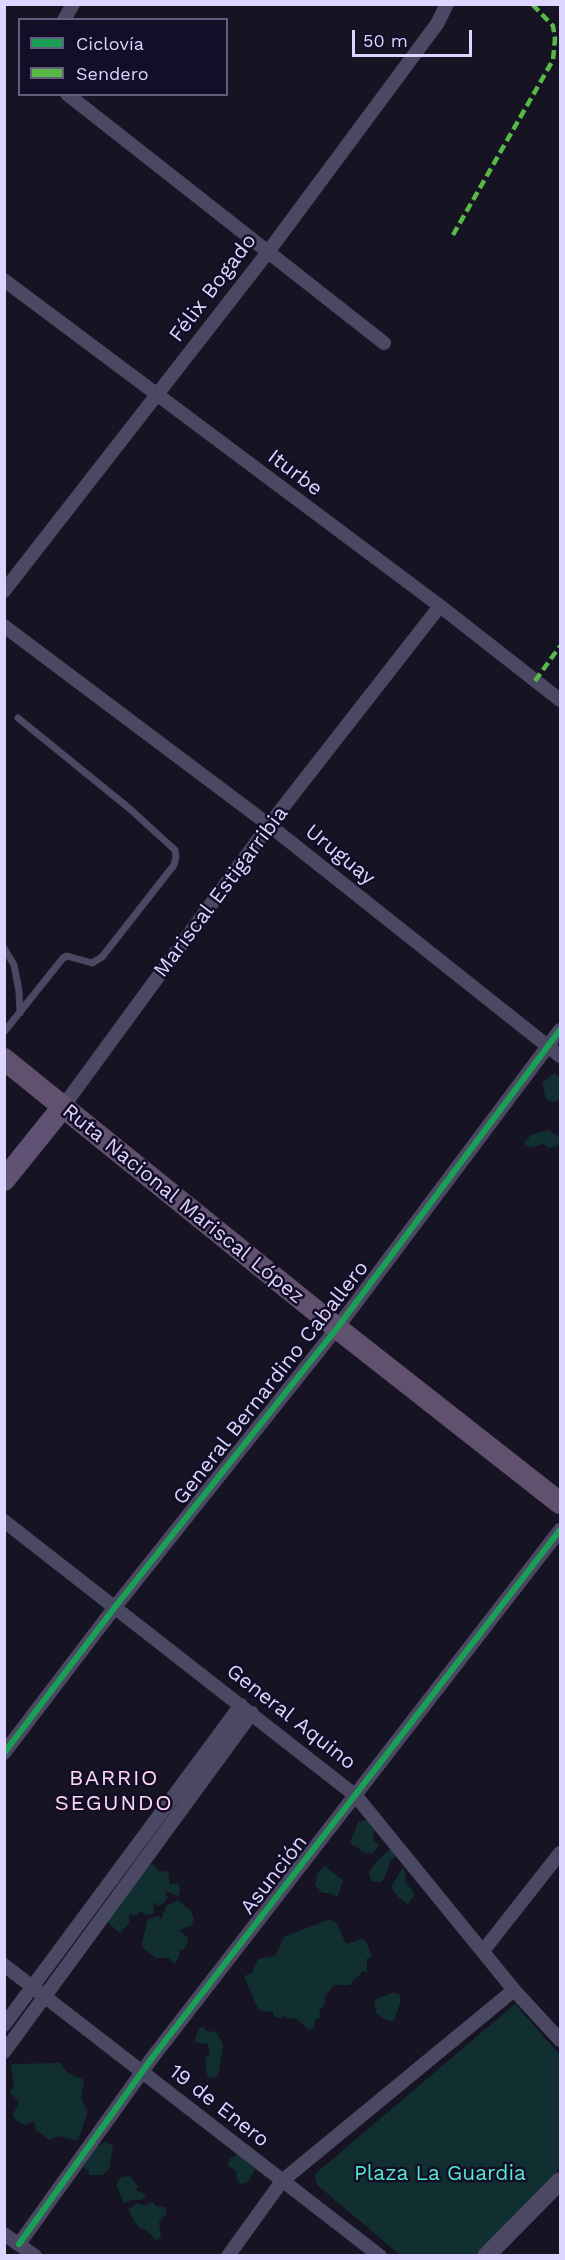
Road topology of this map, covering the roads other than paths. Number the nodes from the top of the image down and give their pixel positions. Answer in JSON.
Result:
{"nodes":[{"id":1,"x":73,"y":4,"type":"edge"},
{"id":2,"x":447,"y":4,"type":"edge"},
{"id":3,"x":65,"y":18,"type":"edge"},
{"id":4,"x":70,"y":96,"type":"edge"},
{"id":5,"x":268,"y":252,"type":"junction"},
{"id":6,"x":4,"y":280,"type":"edge"},
{"id":7,"x":384,"y":342,"type":"dead end"},
{"id":8,"x":157,"y":397,"type":"junction"},
{"id":9,"x":4,"y":591,"type":"edge"},
{"id":10,"x":440,"y":606,"type":"junction"},
{"id":11,"x":4,"y":626,"type":"edge"},
{"id":12,"x":561,"y":700,"type":"edge"},
{"id":13,"x":18,"y":718,"type":"dead end"},
{"id":14,"x":269,"y":825,"type":"junction"},
{"id":15,"x":4,"y":948,"type":"edge"},
{"id":16,"x":20,"y":1012,"type":"junction"},
{"id":17,"x":561,"y":1030,"type":"edge"},
{"id":18,"x":4,"y":1032,"type":"edge"},
{"id":19,"x":548,"y":1047,"type":"junction"},
{"id":20,"x":561,"y":1056,"type":"edge"},
{"id":21,"x":4,"y":1059,"type":"edge"},
{"id":22,"x":62,"y":1108,"type":"junction"},
{"id":23,"x":4,"y":1180,"type":"edge"},
{"id":24,"x":337,"y":1328,"type":"junction"},
{"id":25,"x":561,"y":1503,"type":"edge"},
{"id":26,"x":4,"y":1521,"type":"edge"},
{"id":27,"x":561,"y":1530,"type":"edge"},
{"id":28,"x":115,"y":1607,"type":"junction"},
{"id":29,"x":241,"y":1705,"type":"junction"},
{"id":30,"x":252,"y":1713,"type":"junction"},
{"id":31,"x":4,"y":1753,"type":"edge"},
{"id":32,"x":356,"y":1796,"type":"junction"},
{"id":33,"x":561,"y":1853,"type":"edge"},
{"id":34,"x":483,"y":1951,"type":"junction"},
{"id":35,"x":4,"y":1965,"type":"edge"},
{"id":36,"x":32,"y":1986,"type":"junction"},
{"id":37,"x":514,"y":1990,"type":"junction"},
{"id":38,"x":45,"y":1996,"type":"junction"},
{"id":39,"x":4,"y":2025,"type":"edge"},
{"id":40,"x":561,"y":2040,"type":"edge"},
{"id":41,"x":4,"y":2052,"type":"edge"},
{"id":42,"x":142,"y":2073,"type":"junction"},
{"id":43,"x":282,"y":2181,"type":"junction"},
{"id":44,"x":561,"y":2181,"type":"edge"},
{"id":45,"x":4,"y":2234,"type":"edge"},
{"id":46,"x":19,"y":2244,"type":"junction"},
{"id":47,"x":35,"y":2256,"type":"edge"},
{"id":48,"x":228,"y":2256,"type":"edge"},
{"id":49,"x":380,"y":2256,"type":"edge"},
{"id":50,"x":486,"y":2256,"type":"edge"}],
"edges":[{"from":1,"to":3,"type":"street"},
{"from":2,"to":5,"type":"street","name":"Félix Bogado"},
{"from":4,"to":5,"type":"street"},
{"from":5,"to":7,"type":"street"},
{"from":5,"to":8,"type":"street","name":"Félix Bogado"},
{"from":6,"to":8,"type":"street","name":"Iturbe"},
{"from":8,"to":9,"type":"street","name":"Félix Bogado"},
{"from":8,"to":10,"type":"street","name":"Iturbe"},
{"from":10,"to":12,"type":"street","name":"Iturbe"},
{"from":10,"to":14,"type":"street","name":"Mariscal Estigarribia"},
{"from":11,"to":14,"type":"street","name":"Uruguay"},
{"from":13,"to":16,"type":"lane"},
{"from":14,"to":19,"type":"street","name":"Uruguay"},
{"from":14,"to":22,"type":"street","name":"Mariscal Estigarribia"},
{"from":15,"to":16,"type":"lane"},
{"from":16,"to":18,"type":"lane"},
{"from":17,"to":19,"type":"street","name":"General Bernardino Caballero"},
{"from":19,"to":20,"type":"street","name":"Uruguay"},
{"from":19,"to":24,"type":"street","name":"General Bernardino Caballero"},
{"from":21,"to":22,"type":"highway","name":"Ruta Nacional Mariscal López"},
{"from":22,"to":23,"type":"main road","name":"Mariscal Estigarribia"},
{"from":22,"to":24,"type":"highway","name":"Ruta Nacional Mariscal López"},
{"from":24,"to":25,"type":"highway","name":"Ruta Nacional Mariscal López"},
{"from":24,"to":28,"type":"street","name":"General Bernardino Caballero"},
{"from":26,"to":28,"type":"street","name":"General Aquino"},
{"from":27,"to":32,"type":"street","name":"Asunción"},
{"from":28,"to":29,"type":"street","name":"General Aquino"},
{"from":28,"to":31,"type":"street","name":"General Bernardino Caballero"},
{"from":29,"to":30,"type":"street","name":"General Aquino"},
{"from":29,"to":36,"type":"street"},
{"from":30,"to":32,"type":"street","name":"General Aquino"},
{"from":30,"to":38,"type":"street"},
{"from":32,"to":34,"type":"street","name":"General Aquino"},
{"from":32,"to":42,"type":"street","name":"Asunción"},
{"from":33,"to":34,"type":"street"},
{"from":34,"to":37,"type":"street","name":"General Aquino"},
{"from":35,"to":36,"type":"street","name":"19 de Enero"},
{"from":36,"to":38,"type":"street","name":"19 de Enero"},
{"from":36,"to":39,"type":"street"},
{"from":37,"to":40,"type":"street","name":"General Aquino"},
{"from":37,"to":43,"type":"street"},
{"from":38,"to":41,"type":"street"},
{"from":38,"to":42,"type":"street","name":"19 de Enero"},
{"from":42,"to":43,"type":"street","name":"19 de Enero"},
{"from":42,"to":46,"type":"street","name":"Asunción"},
{"from":43,"to":48,"type":"street"},
{"from":43,"to":49,"type":"street","name":"19 de Enero"},
{"from":44,"to":50,"type":"street"},
{"from":45,"to":46,"type":"street"},
{"from":46,"to":47,"type":"street"}]}
